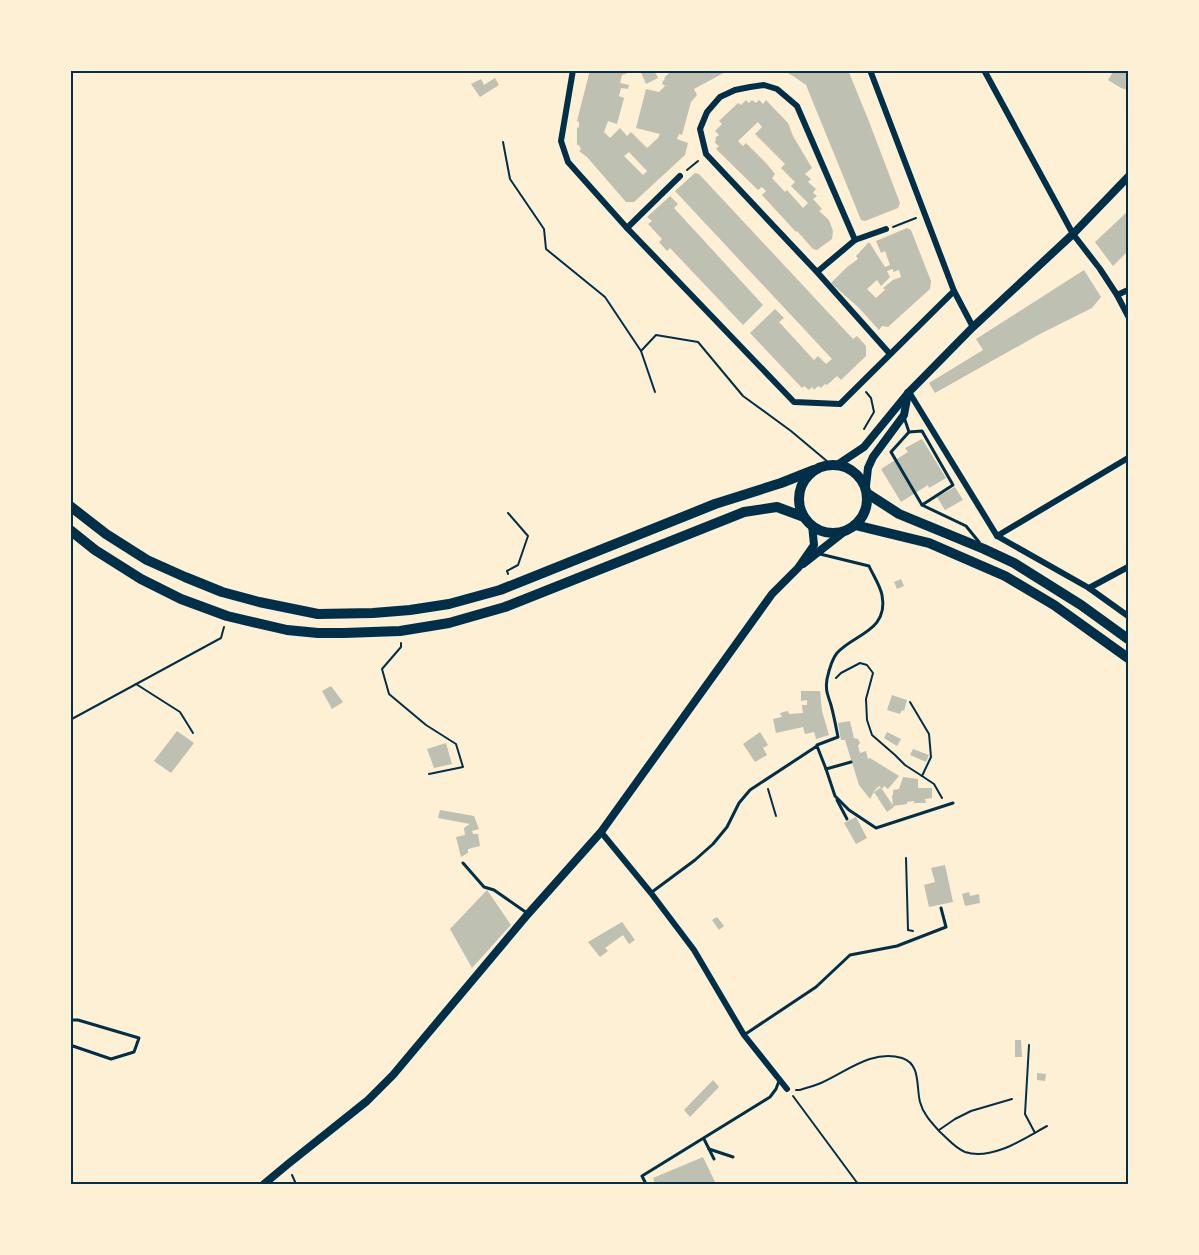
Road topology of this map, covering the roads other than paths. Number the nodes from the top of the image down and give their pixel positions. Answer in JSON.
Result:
{"nodes":[{"id":1,"x":573,"y":70,"type":"edge"},
{"id":2,"x":870,"y":70,"type":"edge"},
{"id":3,"x":984,"y":70,"type":"edge"},
{"id":4,"x":680,"y":176,"type":"road end"},
{"id":5,"x":1128,"y":177,"type":"edge"},
{"id":6,"x":627,"y":228,"type":"junction"},
{"id":7,"x":886,"y":229,"type":"road end"},
{"id":8,"x":1073,"y":234,"type":"junction"},
{"id":9,"x":855,"y":240,"type":"junction"},
{"id":10,"x":817,"y":272,"type":"junction"},
{"id":11,"x":1128,"y":290,"type":"edge"},
{"id":12,"x":954,"y":291,"type":"junction"},
{"id":13,"x":1117,"y":295,"type":"junction"},
{"id":14,"x":1128,"y":316,"type":"edge"},
{"id":15,"x":973,"y":327,"type":"junction"},
{"id":16,"x":890,"y":354,"type":"junction"},
{"id":17,"x":909,"y":392,"type":"junction"},
{"id":18,"x":904,"y":415,"type":"junction"},
{"id":19,"x":909,"y":432,"type":"junction"},
{"id":20,"x":1128,"y":458,"type":"edge"},
{"id":21,"x":833,"y":464,"type":"junction"},
{"id":22,"x":814,"y":470,"type":"junction"},
{"id":23,"x":867,"y":490,"type":"junction"},
{"id":24,"x":922,"y":505,"type":"junction"},
{"id":25,"x":70,"y":506,"type":"edge"},
{"id":26,"x":808,"y":521,"type":"junction"},
{"id":27,"x":850,"y":528,"type":"junction"},
{"id":28,"x":70,"y":530,"type":"edge"},
{"id":29,"x":997,"y":536,"type":"junction"},
{"id":30,"x":984,"y":549,"type":"junction"},
{"id":31,"x":818,"y":553,"type":"junction"},
{"id":32,"x":1128,"y":567,"type":"edge"},
{"id":33,"x":798,"y":568,"type":"junction"},
{"id":34,"x":1089,"y":588,"type":"junction"},
{"id":35,"x":1128,"y":616,"type":"edge"},
{"id":36,"x":1128,"y":639,"type":"edge"},
{"id":37,"x":1128,"y":658,"type":"edge"},
{"id":38,"x":817,"y":746,"type":"junction"},
{"id":39,"x":851,"y":762,"type":"dead end"},
{"id":40,"x":826,"y":769,"type":"junction"},
{"id":41,"x":835,"y":796,"type":"junction"},
{"id":42,"x":953,"y":803,"type":"dead end"},
{"id":43,"x":847,"y":819,"type":"dead end"},
{"id":44,"x":601,"y":832,"type":"junction"},
{"id":45,"x":464,"y":863,"type":"dead end"},
{"id":46,"x":651,"y":893,"type":"junction"},
{"id":47,"x":941,"y":908,"type":"dead end"},
{"id":48,"x":528,"y":914,"type":"junction"},
{"id":49,"x":70,"y":1020,"type":"edge"},
{"id":50,"x":744,"y":1035,"type":"junction"},
{"id":51,"x":70,"y":1045,"type":"edge"},
{"id":52,"x":780,"y":1079,"type":"junction"},
{"id":53,"x":787,"y":1089,"type":"road end"},
{"id":54,"x":704,"y":1138,"type":"junction"},
{"id":55,"x":709,"y":1149,"type":"junction"},
{"id":56,"x":734,"y":1157,"type":"dead end"},
{"id":57,"x":714,"y":1159,"type":"dead end"},
{"id":58,"x":264,"y":1185,"type":"edge"},
{"id":59,"x":646,"y":1185,"type":"edge"}],
"edges":[{"from":1,"to":6,"type":"street"},
{"from":2,"to":12,"type":"street"},
{"from":3,"to":8,"type":"street"},
{"from":4,"to":6,"type":"street"},
{"from":5,"to":8,"type":"street"},
{"from":6,"to":16,"type":"street"},
{"from":7,"to":9,"type":"street"},
{"from":8,"to":13,"type":"street"},
{"from":8,"to":15,"type":"street"},
{"from":9,"to":10,"type":"street"},
{"from":9,"to":10,"type":"street"},
{"from":10,"to":16,"type":"street"},
{"from":11,"to":13,"type":"street"},
{"from":12,"to":15,"type":"street"},
{"from":12,"to":16,"type":"street"},
{"from":13,"to":14,"type":"street"},
{"from":15,"to":17,"type":"street"},
{"from":17,"to":18,"type":"street"},
{"from":17,"to":21,"type":"street"},
{"from":17,"to":29,"type":"street"},
{"from":18,"to":19,"type":"lane"},
{"from":18,"to":23,"type":"street"},
{"from":19,"to":24,"type":"lane"},
{"from":19,"to":24,"type":"lane"},
{"from":20,"to":29,"type":"street"},
{"from":21,"to":22,"type":"highway"},
{"from":21,"to":23,"type":"highway"},
{"from":22,"to":25,"type":"highway"},
{"from":22,"to":26,"type":"highway"},
{"from":23,"to":27,"type":"highway"},
{"from":23,"to":30,"type":"highway"},
{"from":24,"to":30,"type":"lane"},
{"from":26,"to":27,"type":"highway"},
{"from":26,"to":28,"type":"highway"},
{"from":26,"to":33,"type":"main road"},
{"from":27,"to":31,"type":"main road"},
{"from":27,"to":37,"type":"highway"},
{"from":29,"to":34,"type":"street"},
{"from":30,"to":36,"type":"highway"},
{"from":31,"to":33,"type":"main road"},
{"from":31,"to":38,"type":"lane"},
{"from":32,"to":34,"type":"street"},
{"from":33,"to":44,"type":"main road"},
{"from":34,"to":35,"type":"street"},
{"from":38,"to":40,"type":"lane"},
{"from":38,"to":46,"type":"lane"},
{"from":39,"to":40,"type":"lane"},
{"from":40,"to":41,"type":"lane"},
{"from":41,"to":42,"type":"lane"},
{"from":41,"to":43,"type":"lane"},
{"from":44,"to":46,"type":"street"},
{"from":44,"to":48,"type":"main road"},
{"from":45,"to":48,"type":"lane"},
{"from":46,"to":50,"type":"street"},
{"from":47,"to":50,"type":"lane"},
{"from":48,"to":58,"type":"main road"},
{"from":49,"to":51,"type":"lane"},
{"from":50,"to":52,"type":"street"},
{"from":52,"to":53,"type":"street"},
{"from":52,"to":54,"type":"lane"},
{"from":54,"to":55,"type":"lane"},
{"from":54,"to":59,"type":"lane"},
{"from":55,"to":56,"type":"lane"},
{"from":55,"to":57,"type":"lane"}]}
